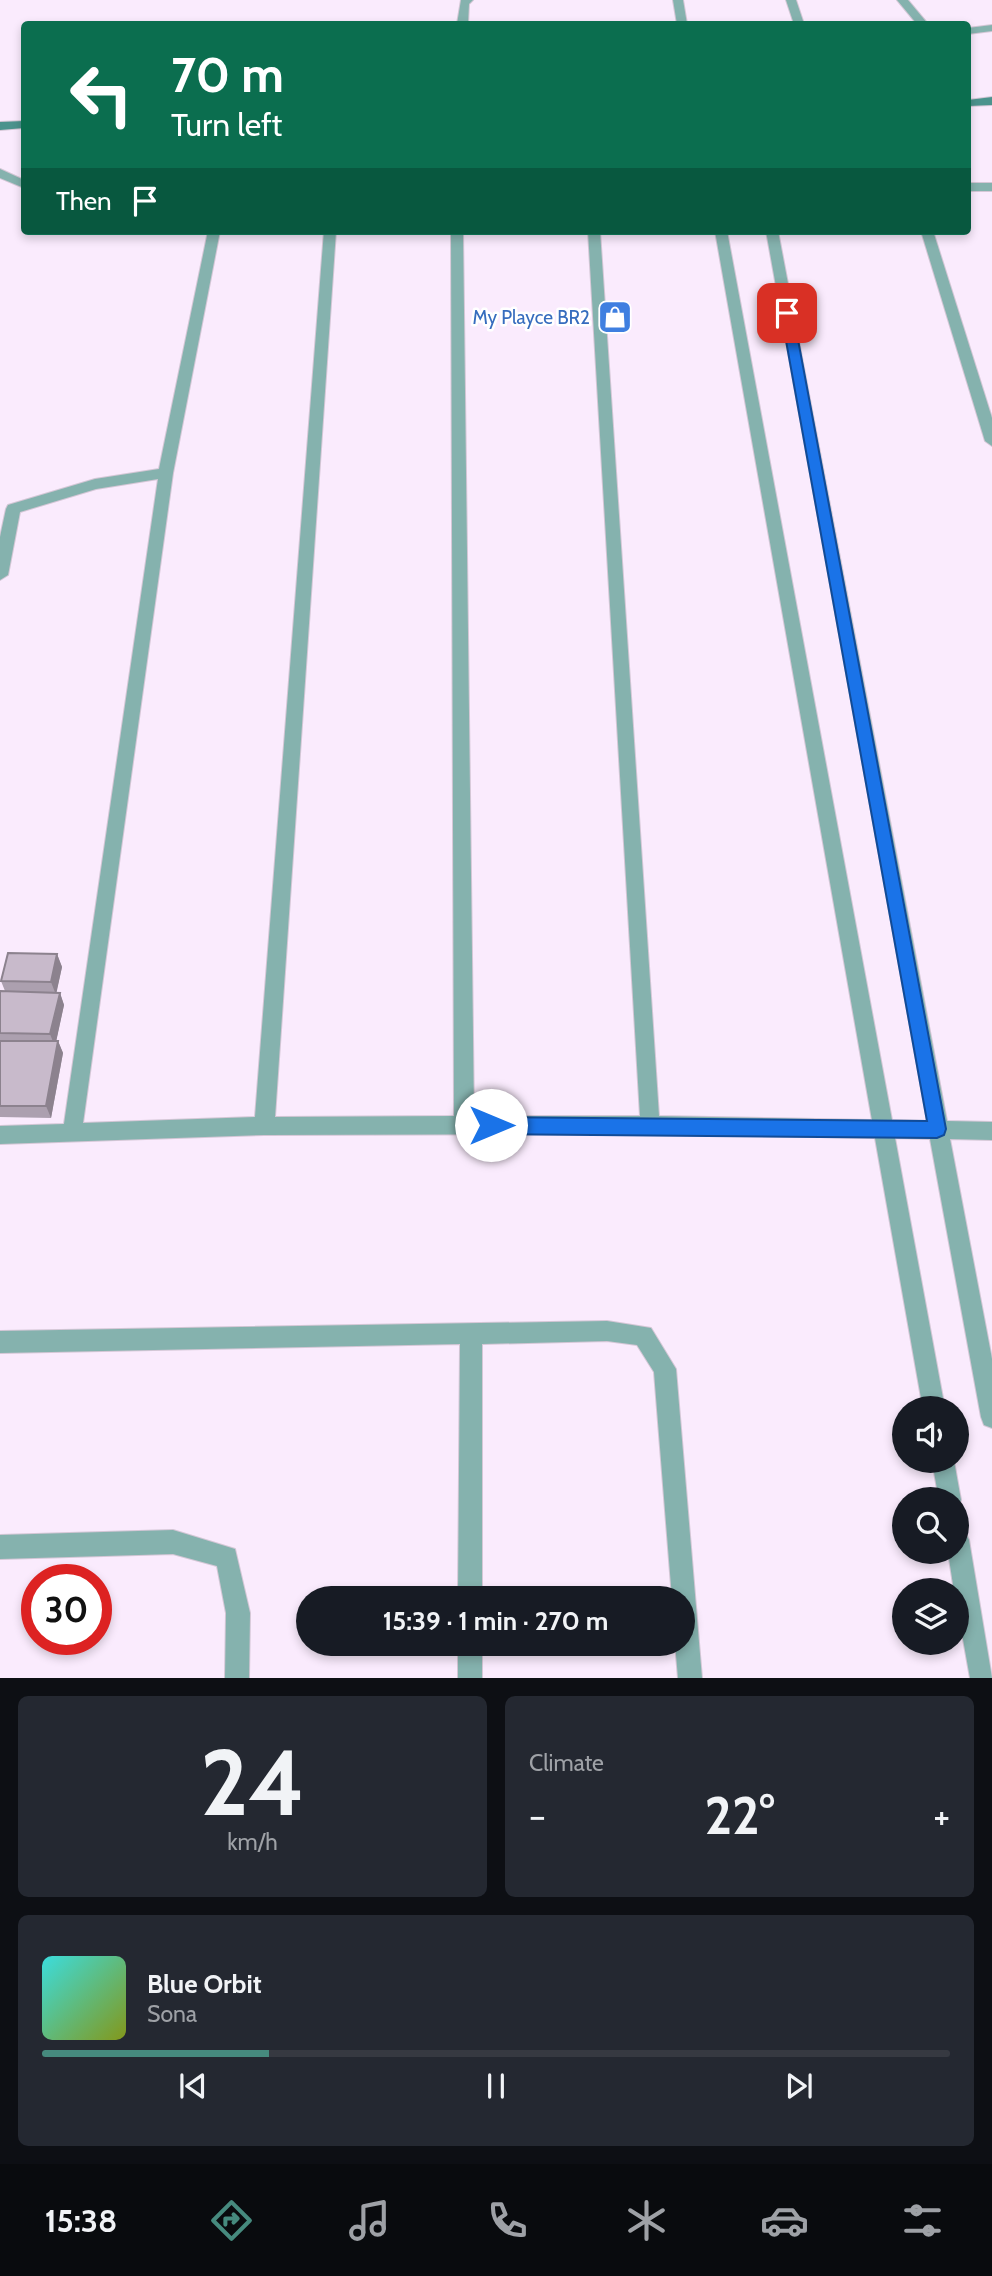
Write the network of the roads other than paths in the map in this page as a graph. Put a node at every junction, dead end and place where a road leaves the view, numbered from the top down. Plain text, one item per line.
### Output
1 (468, 0) edge
2 (678, 0) edge
3 (791, 0) edge
4 (902, 0) edge
5 (463, 21) edge
6 (682, 21) edge
7 (798, 21) edge
8 (920, 21) edge
9 (992, 28) edge
10 (971, 31) edge
11 (992, 101) edge
12 (971, 103) edge
13 (21, 125) edge
14 (0, 126) edge
15 (0, 173) edge
16 (21, 183) edge
17 (971, 187) edge
18 (992, 187) edge
19 (213, 235) edge
20 (330, 235) edge
21 (457, 235) edge
22 (594, 235) edge
23 (722, 235) edge
24 (773, 235) edge
25 (929, 235) edge
26 (988, 411) edge
27 (992, 442) edge
28 (166, 473) junction
29 (6, 510) edge
30 (0, 575) edge
31 (464, 1125) junction
32 (650, 1125) junction
33 (264, 1126) junction
34 (937, 1129) junction
35 (885, 1131) junction
36 (992, 1131) edge
37 (72, 1134) junction
38 (0, 1135) edge
39 (471, 1335) junction
40 (0, 1342) edge
41 (932, 1396) edge
42 (992, 1417) edge
43 (0, 1547) edge
44 (961, 1564) edge
45 (470, 1586) edge
46 (470, 1656) edge
47 (237, 1678) edge
48 (470, 1678) edge
49 (690, 1678) edge
50 (982, 1678) edge

1 - 5 street
2 - 6 lane
3 - 7 street
4 - 8 street
9 - 10 street
11 - 12 street
13 - 14 street
15 - 16 street
17 - 18 street
19 - 28 street
20 - 33 street
21 - 31 street
22 - 32 street
23 - 35 street
24 - 34 street
25 - 26 street
26 - 27 street
28 - 29 street
28 - 37 street
29 - 30 street
31 - 32 street
31 - 33 street
32 - 35 street
33 - 37 street
34 - 35 street
34 - 36 street
34 - 42 street
35 - 41 street
37 - 38 street
39 - 40 street
39 - 45 street
39 - 49 street
43 - 47 street
44 - 50 street
46 - 48 street

